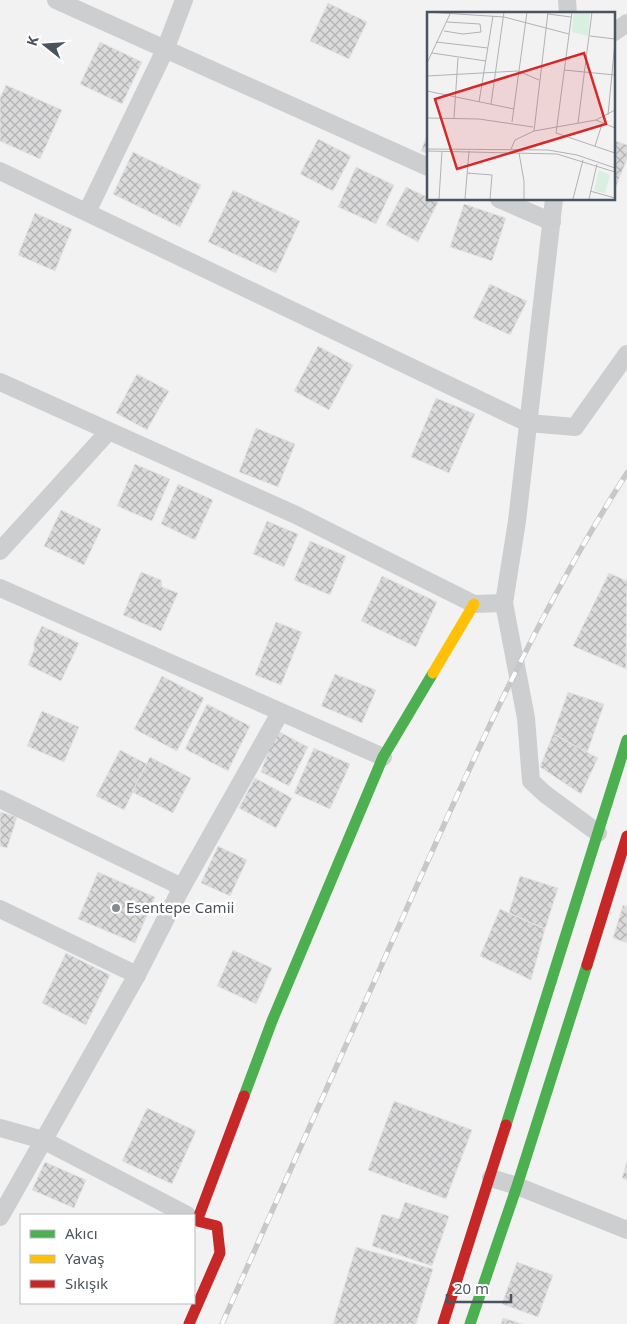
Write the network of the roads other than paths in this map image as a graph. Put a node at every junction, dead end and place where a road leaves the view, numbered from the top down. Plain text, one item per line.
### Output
1 (56, 0) edge
2 (184, 0) edge
3 (165, 50) junction
4 (427, 167) edge
5 (0, 171) edge
6 (501, 200) edge
7 (554, 200) edge
8 (88, 212) junction
9 (552, 222) junction
10 (627, 354) edge
11 (0, 382) edge
12 (528, 423) junction
13 (108, 432) junction
14 (0, 551) edge
15 (0, 588) edge
16 (474, 604) junction
17 (504, 604) junction
18 (280, 713) junction
19 (627, 740) edge
20 (383, 757) junction
21 (621, 775) edge
22 (0, 799) edge
23 (598, 833) junction
24 (627, 836) edge
25 (182, 887) junction
26 (0, 909) edge
27 (137, 975) junction
28 (0, 1128) edge
29 (43, 1140) junction
30 (491, 1178) junction
31 (517, 1186) junction
32 (185, 1214) edge
33 (195, 1214) edge
34 (0, 1217) edge
35 (195, 1219) edge
36 (627, 1230) edge
37 (189, 1324) edge
38 (443, 1324) edge
39 (470, 1324) edge

1 - 3 street
2 - 3 street
3 - 4 street
3 - 8 street
5 - 8 street
6 - 9 street
7 - 9 street
8 - 12 street
9 - 12 street
10 - 12 street
11 - 13 street
12 - 17 street
13 - 14 street
13 - 16 street
15 - 18 street
16 - 17 street
16 - 20 street
17 - 23 street
18 - 20 street
18 - 25 street
19 - 21 street
20 - 33 street
21 - 23 street
22 - 25 street
23 - 30 street
24 - 31 street
25 - 27 street
26 - 27 street
27 - 29 street
28 - 29 street
29 - 32 street
29 - 34 street
30 - 31 street
30 - 38 street
31 - 36 street
31 - 39 street
35 - 37 street

